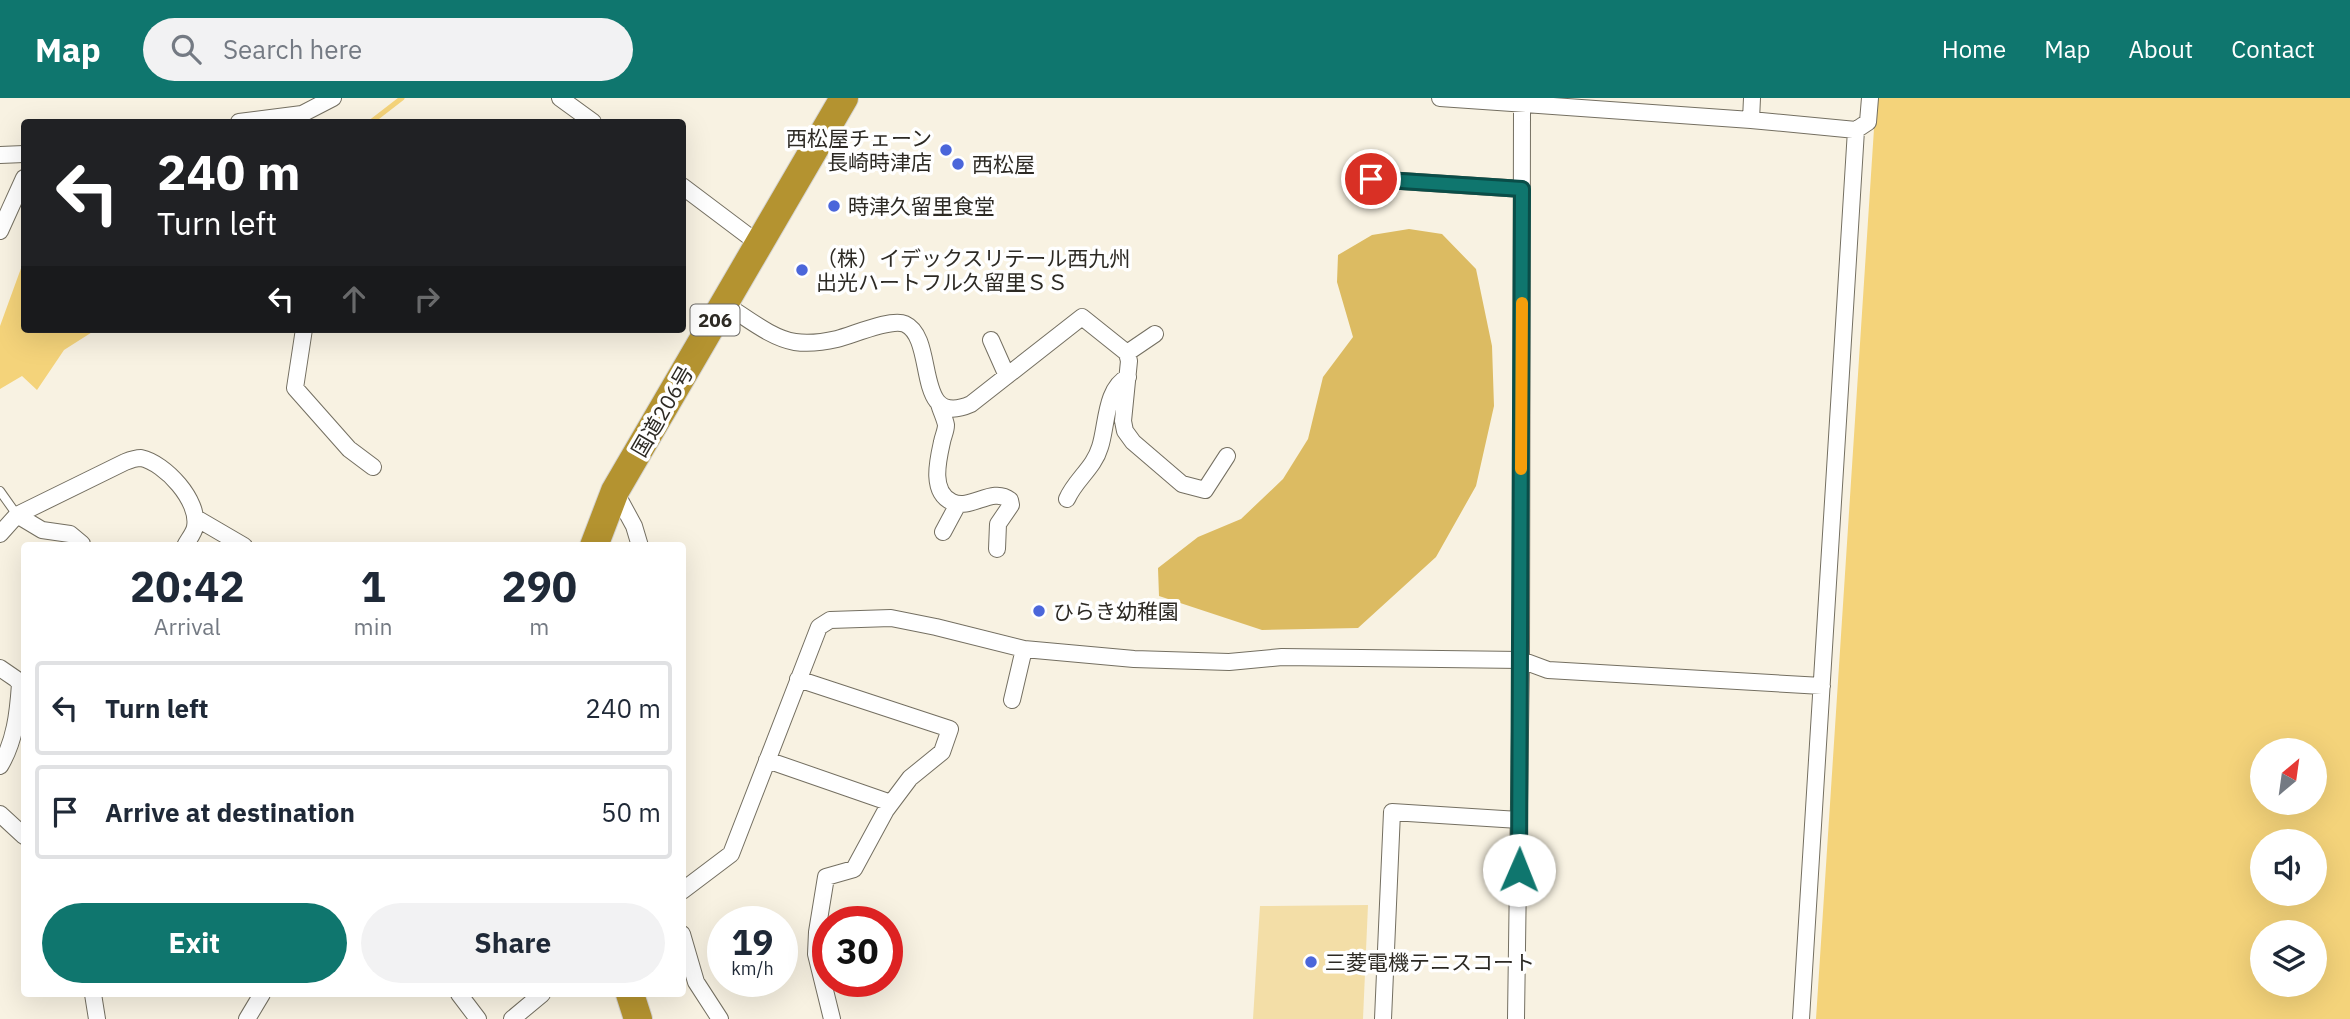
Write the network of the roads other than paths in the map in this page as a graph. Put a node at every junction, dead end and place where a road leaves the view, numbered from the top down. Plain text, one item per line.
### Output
1 (333, 98) edge
2 (559, 98) edge
3 (844, 98) edge
4 (1440, 98) edge
5 (1752, 98) edge
6 (1870, 98) edge
7 (1555, 102) edge
8 (1522, 104) junction
9 (1644, 106) edge
10 (263, 119) edge
11 (589, 119) edge
12 (1751, 120) junction
13 (1856, 131) junction
14 (21, 154) edge
15 (0, 155) edge
16 (1371, 179) dead end
17 (21, 185) edge
18 (1522, 189) junction
19 (687, 193) edge
20 (0, 231) edge
21 (759, 244) junction
22 (724, 304) junction
23 (303, 333) edge
24 (1155, 334) dead end
25 (991, 340) dead end
26 (1127, 352) junction
27 (1007, 376) junction
28 (1128, 377) junction
29 (939, 404) junction
30 (1227, 456) dead end
31 (373, 467) dead end
32 (0, 491) edge
33 (615, 491) junction
34 (1067, 499) dead end
35 (958, 504) junction
36 (17, 515) junction
37 (196, 518) junction
38 (943, 532) dead end
39 (0, 534) edge
40 (80, 542) edge
41 (187, 542) edge
42 (237, 542) edge
43 (596, 542) edge
44 (639, 542) edge
45 (997, 549) dead end
46 (1024, 649) junction
47 (1521, 660) junction
48 (0, 668) edge
49 (798, 679) junction
50 (1822, 686) junction
51 (1012, 700) dead end
52 (767, 760) junction
53 (0, 766) edge
54 (891, 803) junction
55 (0, 814) edge
56 (1520, 820) junction
57 (21, 832) edge
58 (686, 888) edge
59 (686, 949) edge
60 (93, 997) edge
61 (259, 997) edge
62 (461, 997) edge
63 (533, 997) edge
64 (631, 997) edge
65 (97, 1019) edge
66 (247, 1019) edge
67 (478, 1019) edge
68 (512, 1019) edge
69 (638, 1019) edge
70 (720, 1019) edge
71 (832, 1019) edge
72 (1383, 1019) edge
73 (1516, 1019) edge
74 (1801, 1019) edge

1 - 10 street
2 - 11 street
3 - 21 highway, 国道206号 / 206
4 - 8 street
5 - 12 street
6 - 13 street
7 - 8 street
7 - 9 street
8 - 18 street
9 - 12 street
12 - 13 street
13 - 50 street
14 - 15 street
16 - 18 street
17 - 20 street
18 - 47 street
19 - 21 street
21 - 22 highway, 国道206号 / 206
22 - 29 street
22 - 33 highway, 国道206号 / 206
23 - 31 street
24 - 26 street
25 - 27 street
26 - 27 street
26 - 28 street
27 - 29 street
28 - 30 street
28 - 34 street
29 - 35 street
32 - 36 lane
33 - 43 highway, 国道206号 / 206
33 - 44 street
35 - 38 street
35 - 45 street
36 - 37 street
36 - 39 street
36 - 40 street
37 - 41 street
37 - 42 street
46 - 47 street
46 - 49 street
46 - 51 street
47 - 50 street
47 - 56 street
48 - 53 street
49 - 52 street
49 - 54 street
50 - 74 street
52 - 54 street
52 - 58 street
54 - 71 street
55 - 57 street
56 - 72 street
56 - 73 street
59 - 70 street
60 - 65 street
61 - 66 street
62 - 67 street
63 - 68 street
64 - 69 highway

